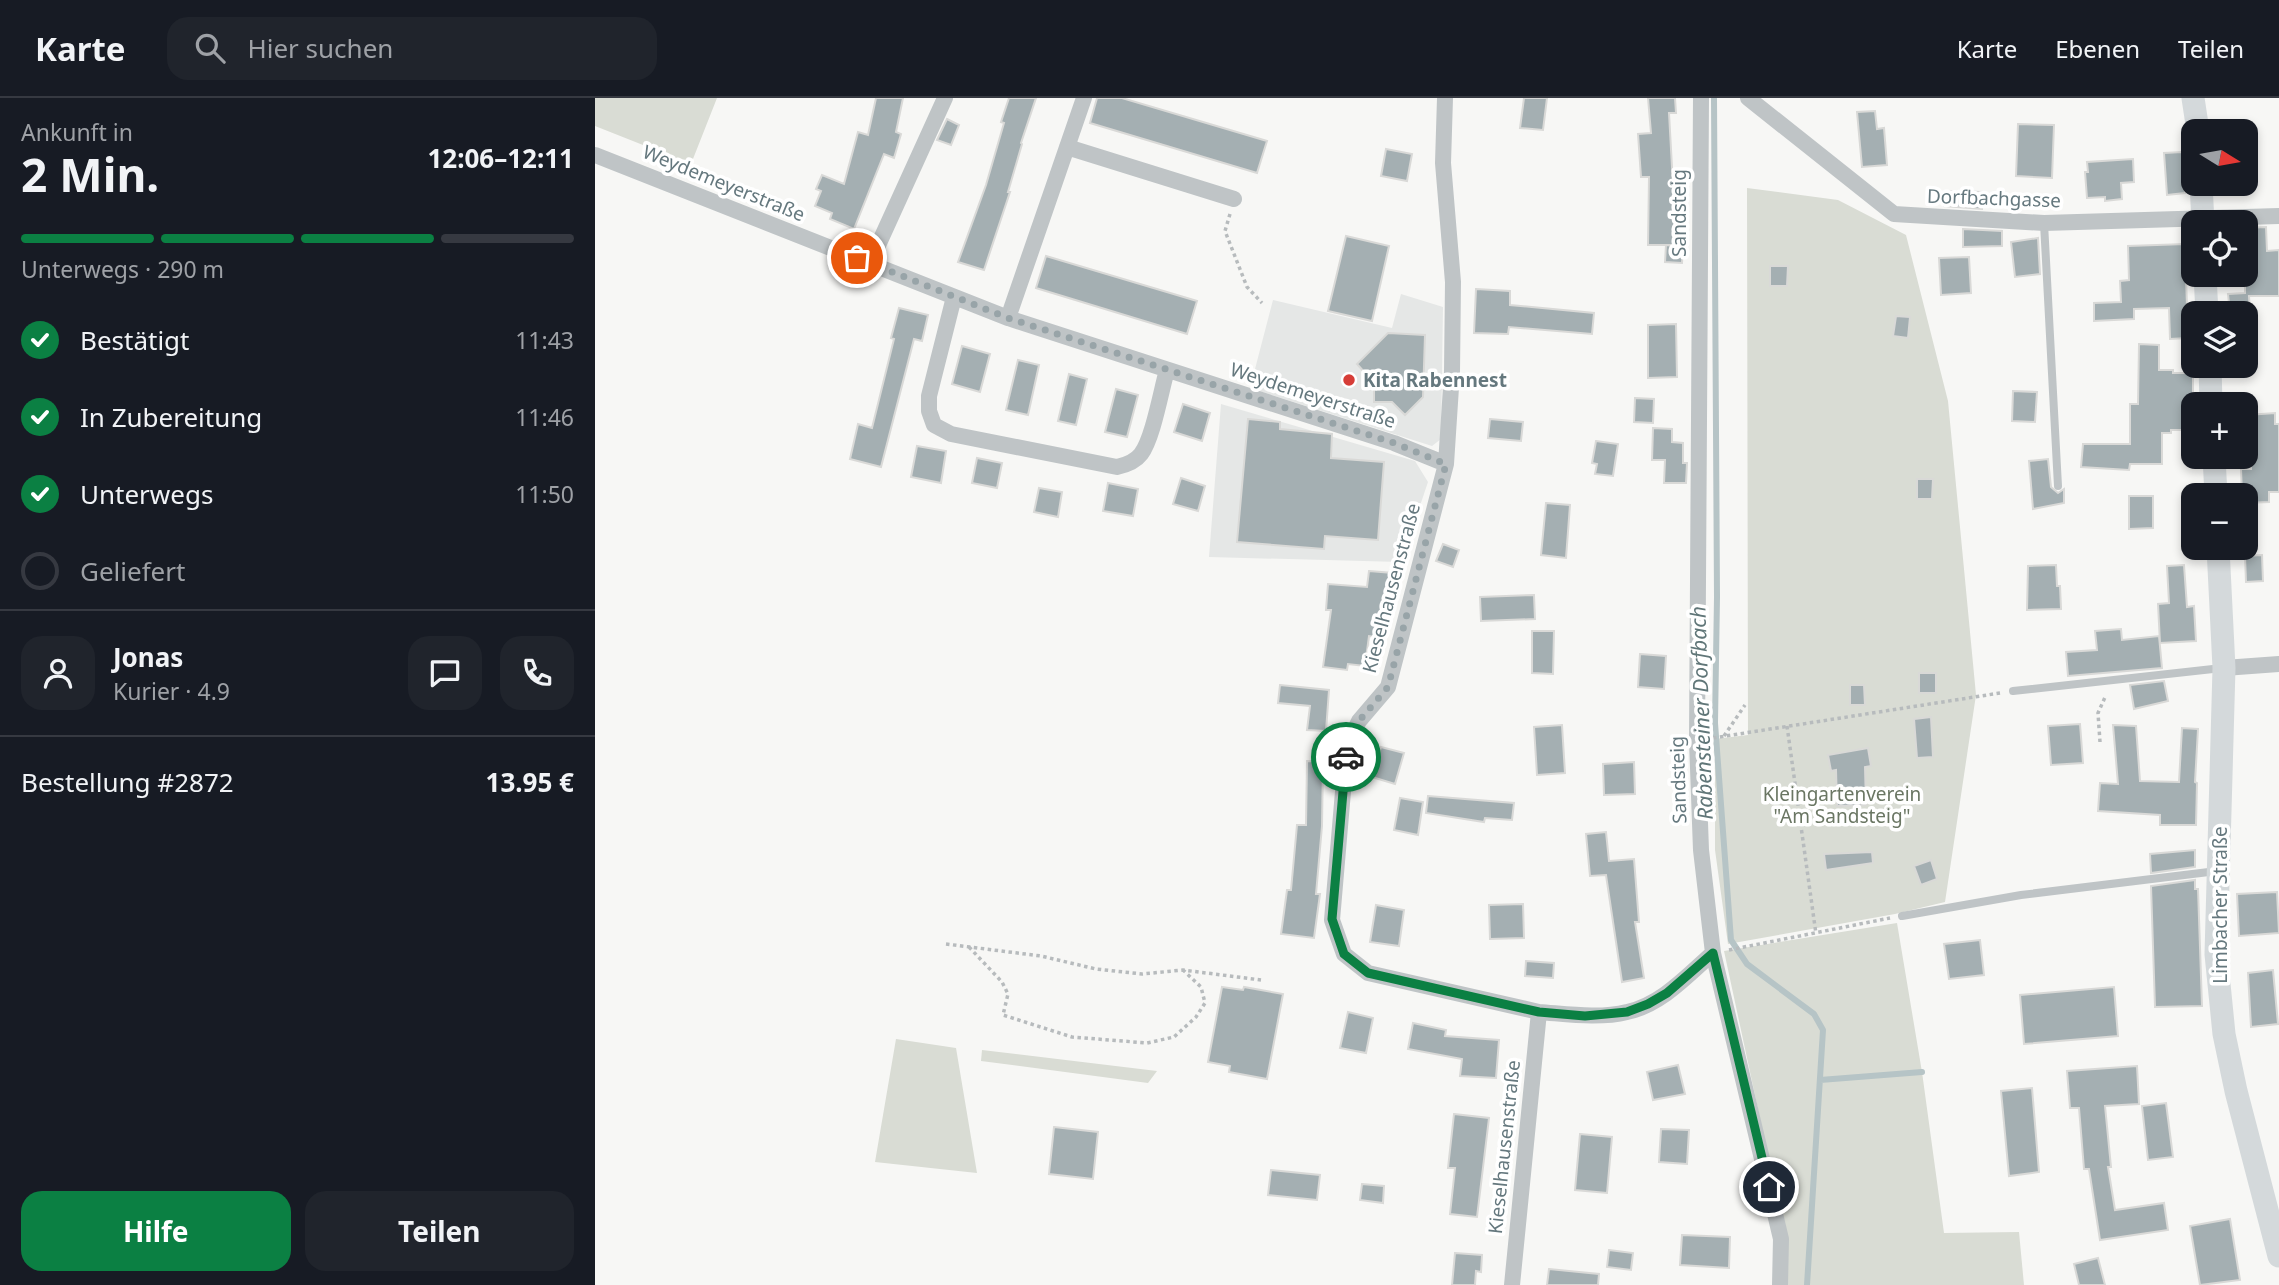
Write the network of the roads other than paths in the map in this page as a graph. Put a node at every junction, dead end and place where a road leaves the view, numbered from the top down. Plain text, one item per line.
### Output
1 (945, 98) edge
2 (1084, 98) edge
3 (1445, 98) edge
4 (1701, 98) edge
5 (1748, 98) edge
6 (2193, 98) edge
7 (2196, 119) edge
8 (1067, 147) junction
9 (595, 155) edge
10 (1234, 199) road end
11 (2279, 216) edge
12 (2258, 217) edge
13 (2181, 220) edge
14 (2044, 223) junction
15 (870, 263) junction
16 (954, 297) junction
17 (1008, 318) junction
18 (1167, 370) junction
19 (1446, 464) junction
20 (2058, 486) dead end
21 (2219, 560) edge
22 (2279, 664) edge
23 (2224, 668) junction
24 (2013, 691) road end
25 (2218, 871) junction
26 (1902, 916) road end
27 (1719, 952) junction
28 (1539, 1012) junction
29 (2279, 1256) edge
30 (1512, 1285) edge
31 (1780, 1285) edge

1 - 15 street
2 - 8 street
3 - 19 street, Kieselhausenstraße
4 - 27 street, Sandsteig
5 - 14 street, Dorfbachgasse
6 - 7 street
8 - 10 street
8 - 17 street
9 - 15 street, Weydemeyerstraße
11 - 12 street, Dorfbachgasse
13 - 14 street, Dorfbachgasse
14 - 20 lane
15 - 16 street, Weydemeyerstraße
16 - 17 street, Weydemeyerstraße
16 - 18 street
17 - 18 street, Weydemeyerstraße
18 - 19 street, Weydemeyerstraße
19 - 28 street, Kieselhausenstraße
21 - 23 street, Limbacher Straße
22 - 23 street
23 - 24 lane
23 - 25 street, Limbacher Straße
25 - 26 lane
25 - 29 street, Limbacher Straße
27 - 28 street, Kieselhausenstraße
27 - 31 street, Sandsteig
28 - 30 street, Kieselhausenstraße

